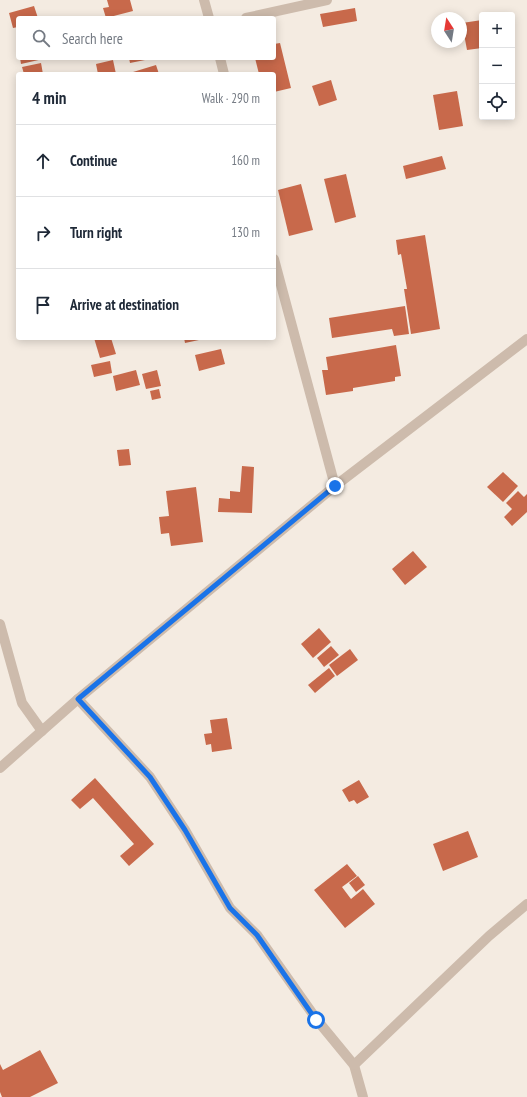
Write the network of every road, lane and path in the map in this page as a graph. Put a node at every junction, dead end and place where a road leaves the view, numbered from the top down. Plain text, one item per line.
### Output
1 (204, 0) edge
2 (327, 0) edge
3 (208, 16) edge
4 (255, 16) edge
5 (220, 60) edge
6 (224, 72) edge
7 (276, 266) edge
8 (527, 340) edge
9 (335, 486) junction
10 (0, 624) edge
11 (78, 699) junction
12 (42, 731) junction
13 (0, 768) edge
14 (527, 904) edge
15 (354, 1064) junction
16 (363, 1097) edge

1 - 3 street
2 - 4 street
5 - 6 street
7 - 9 street
8 - 9 street
9 - 11 street
10 - 12 street
11 - 12 street
11 - 15 street
12 - 13 street
14 - 15 street
15 - 16 street

